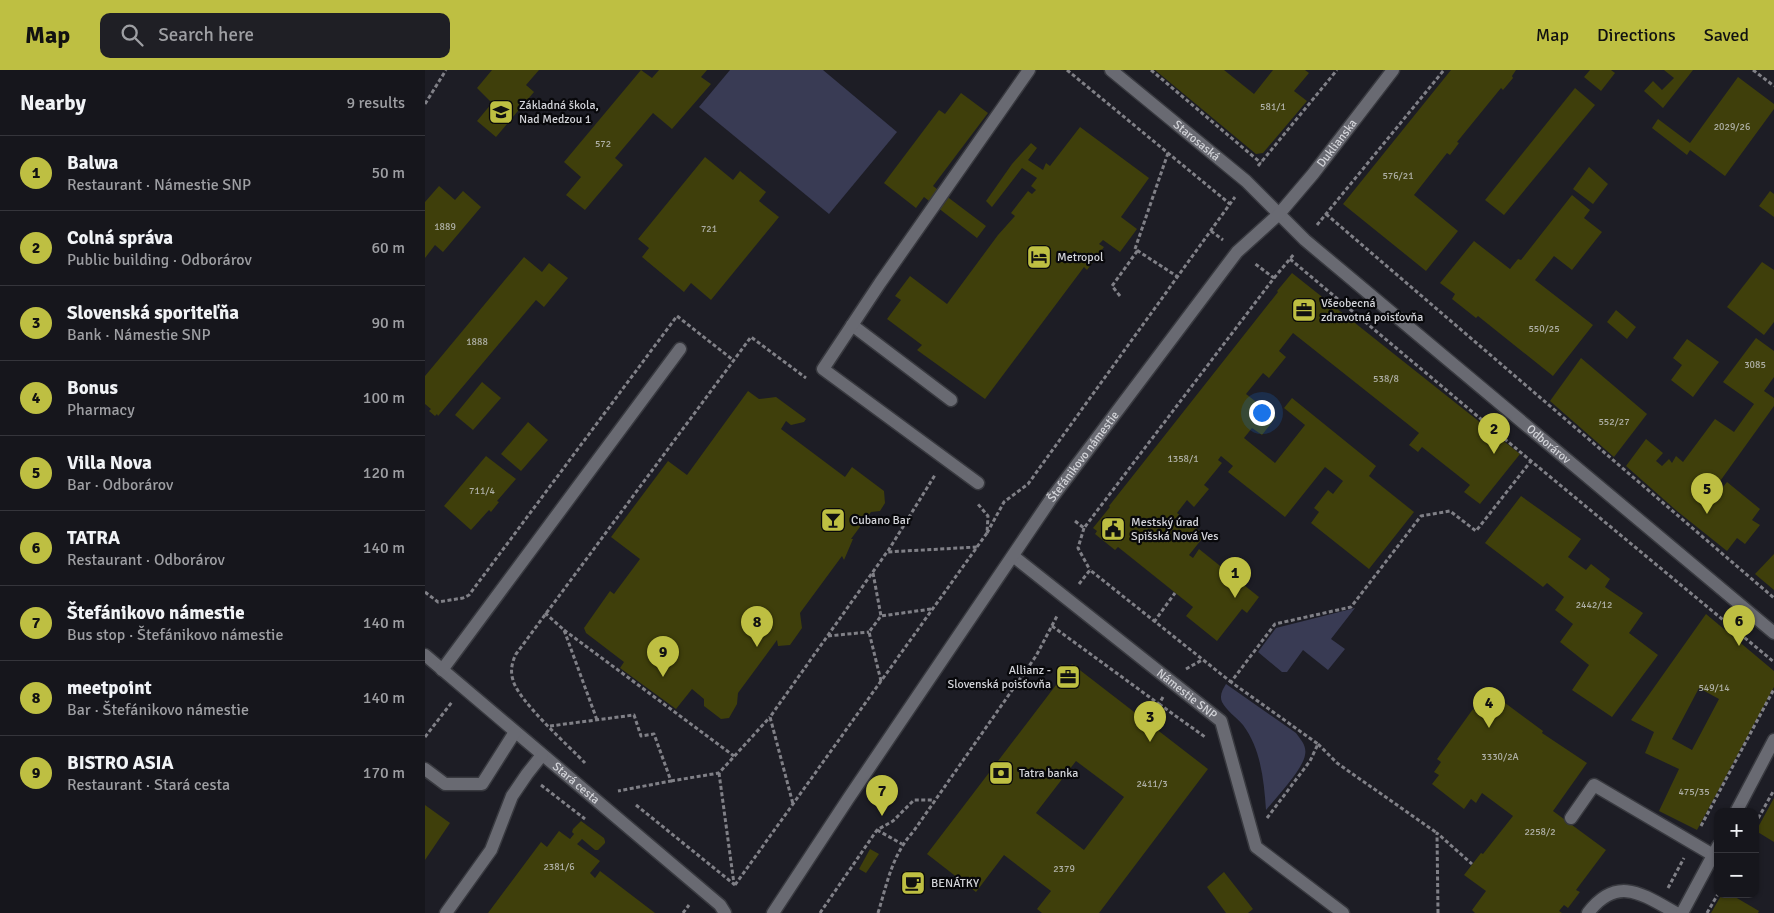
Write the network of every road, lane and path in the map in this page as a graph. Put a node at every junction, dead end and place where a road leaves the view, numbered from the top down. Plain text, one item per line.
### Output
1 (445, 70) edge
2 (1029, 70) edge
3 (1067, 70) edge
4 (1111, 70) edge
5 (1151, 70) edge
6 (1337, 70) edge
7 (1393, 70) edge
8 (1444, 70) edge
9 (1753, 70) edge
10 (1774, 86) edge
11 (425, 104) edge
12 (1168, 153) junction
13 (1279, 214) junction
14 (1211, 231) junction
15 (1138, 250) junction
16 (1237, 252) junction
17 (1290, 259) dead end
18 (1178, 278) junction
19 (1120, 296) dead end
20 (852, 325) junction
21 (751, 337) dead end
22 (680, 348) dead end
23 (951, 400) dead end
24 (1531, 461) junction
25 (943, 480) dead end
26 (978, 483) dead end
27 (971, 499) dead end
28 (1075, 521) dead end
29 (1084, 528) junction
30 (987, 534) junction
31 (977, 546) junction
32 (887, 552) junction
33 (1013, 556) junction
34 (1090, 570) junction
35 (873, 573) junction
36 (1079, 584) dead end
37 (1175, 593) dead end
38 (1774, 598) edge
39 (932, 609) junction
40 (545, 613) junction
41 (1057, 615) dead end
42 (881, 616) junction
43 (1154, 622) junction
44 (564, 630) junction
45 (869, 632) junction
46 (1774, 633) edge
47 (828, 636) junction
48 (425, 655) edge
49 (1774, 662) edge
50 (442, 670) junction
51 (881, 681) junction
52 (1231, 682) junction
53 (1774, 689) edge
54 (452, 702) dead end
55 (1159, 704) dead end
56 (770, 717) junction
57 (597, 720) junction
58 (550, 726) junction
59 (515, 732) junction
60 (425, 737) edge
61 (1774, 740) edge
62 (1211, 742) dead end
63 (1318, 744) junction
64 (542, 754) junction
65 (735, 756) junction
66 (425, 769) edge
67 (591, 769) dead end
68 (719, 773) junction
69 (671, 781) junction
70 (612, 786) dead end
71 (1774, 790) edge
72 (618, 791) junction
73 (626, 798) dead end
74 (935, 800) junction
75 (634, 804) dead end
76 (793, 804) junction
77 (1738, 808) edge
78 (1759, 817) edge
79 (1571, 818) dead end
80 (877, 830) junction
81 (1437, 833) junction
82 (1253, 837) junction
83 (902, 844) junction
84 (1692, 844) junction
85 (1714, 851) edge
86 (1714, 853) edge
87 (1472, 864) dead end
88 (735, 885) junction
89 (1716, 898) edge
90 (689, 904) dead end
91 (1660, 904) junction
92 (446, 913) edge
93 (683, 913) edge
94 (725, 913) edge
95 (773, 913) edge
96 (820, 913) edge
97 (879, 913) edge
98 (1343, 913) edge
99 (1438, 913) edge
100 (1588, 913) edge
101 (1676, 913) edge
102 (1682, 913) edge
103 (1707, 913) edge

1 - 11 path
2 - 20 street
3 - 12 path
4 - 13 street, Starosaská
5 - 6 path
7 - 13 street, Duklianska
8 - 38 path
9 - 10 path
12 - 14 path
12 - 15 path
13 - 16 street, Štefánikovo námestie
13 - 46 street, Odborárov
14 - 16 path
14 - 18 path
15 - 18 path
15 - 19 path
16 - 29 path
16 - 33 street, Štefánikovo námestie
17 - 24 path
18 - 30 path
20 - 23 street
20 - 26 street
21 - 40 path
22 - 50 street
24 - 49 path
24 - 52 path
25 - 32 path
27 - 30 path
28 - 29 path
29 - 34 path
30 - 31 path
31 - 32 path
31 - 39 path
32 - 35 path
33 - 82 street, Námestie SNP
33 - 95 street, Štefánikovo námestie
34 - 36 path
34 - 43 path
35 - 42 path
35 - 47 path
37 - 43 path
39 - 42 path
39 - 51 path
40 - 44 path
40 - 58 path
41 - 74 path
42 - 45 path
43 - 52 path
44 - 57 path
44 - 65 path
45 - 47 path
45 - 51 path
47 - 56 path
48 - 50 street, Stará cesta
50 - 59 street, Stará cesta
51 - 76 path
52 - 63 path
53 - 84 path
54 - 60 path
55 - 62 path
56 - 65 path
56 - 76 path
57 - 58 path
57 - 69 path
58 - 67 path
59 - 64 street, Stará cesta
59 - 66 street
61 - 77 street
63 - 81 path
63 - 82 path
64 - 92 street
64 - 94 street, Stará cesta
65 - 68 path
68 - 69 path
68 - 88 path
69 - 72 path
70 - 72 path
71 - 78 path
72 - 73 path
74 - 80 path
74 - 83 path
75 - 88 path
76 - 88 path
79 - 84 street
80 - 83 path
80 - 96 path
81 - 87 path
81 - 99 path
82 - 98 street, Námestie SNP
83 - 97 path
84 - 85 street
84 - 91 path
86 - 102 street
89 - 103 path
90 - 93 path
91 - 100 street
91 - 101 street

